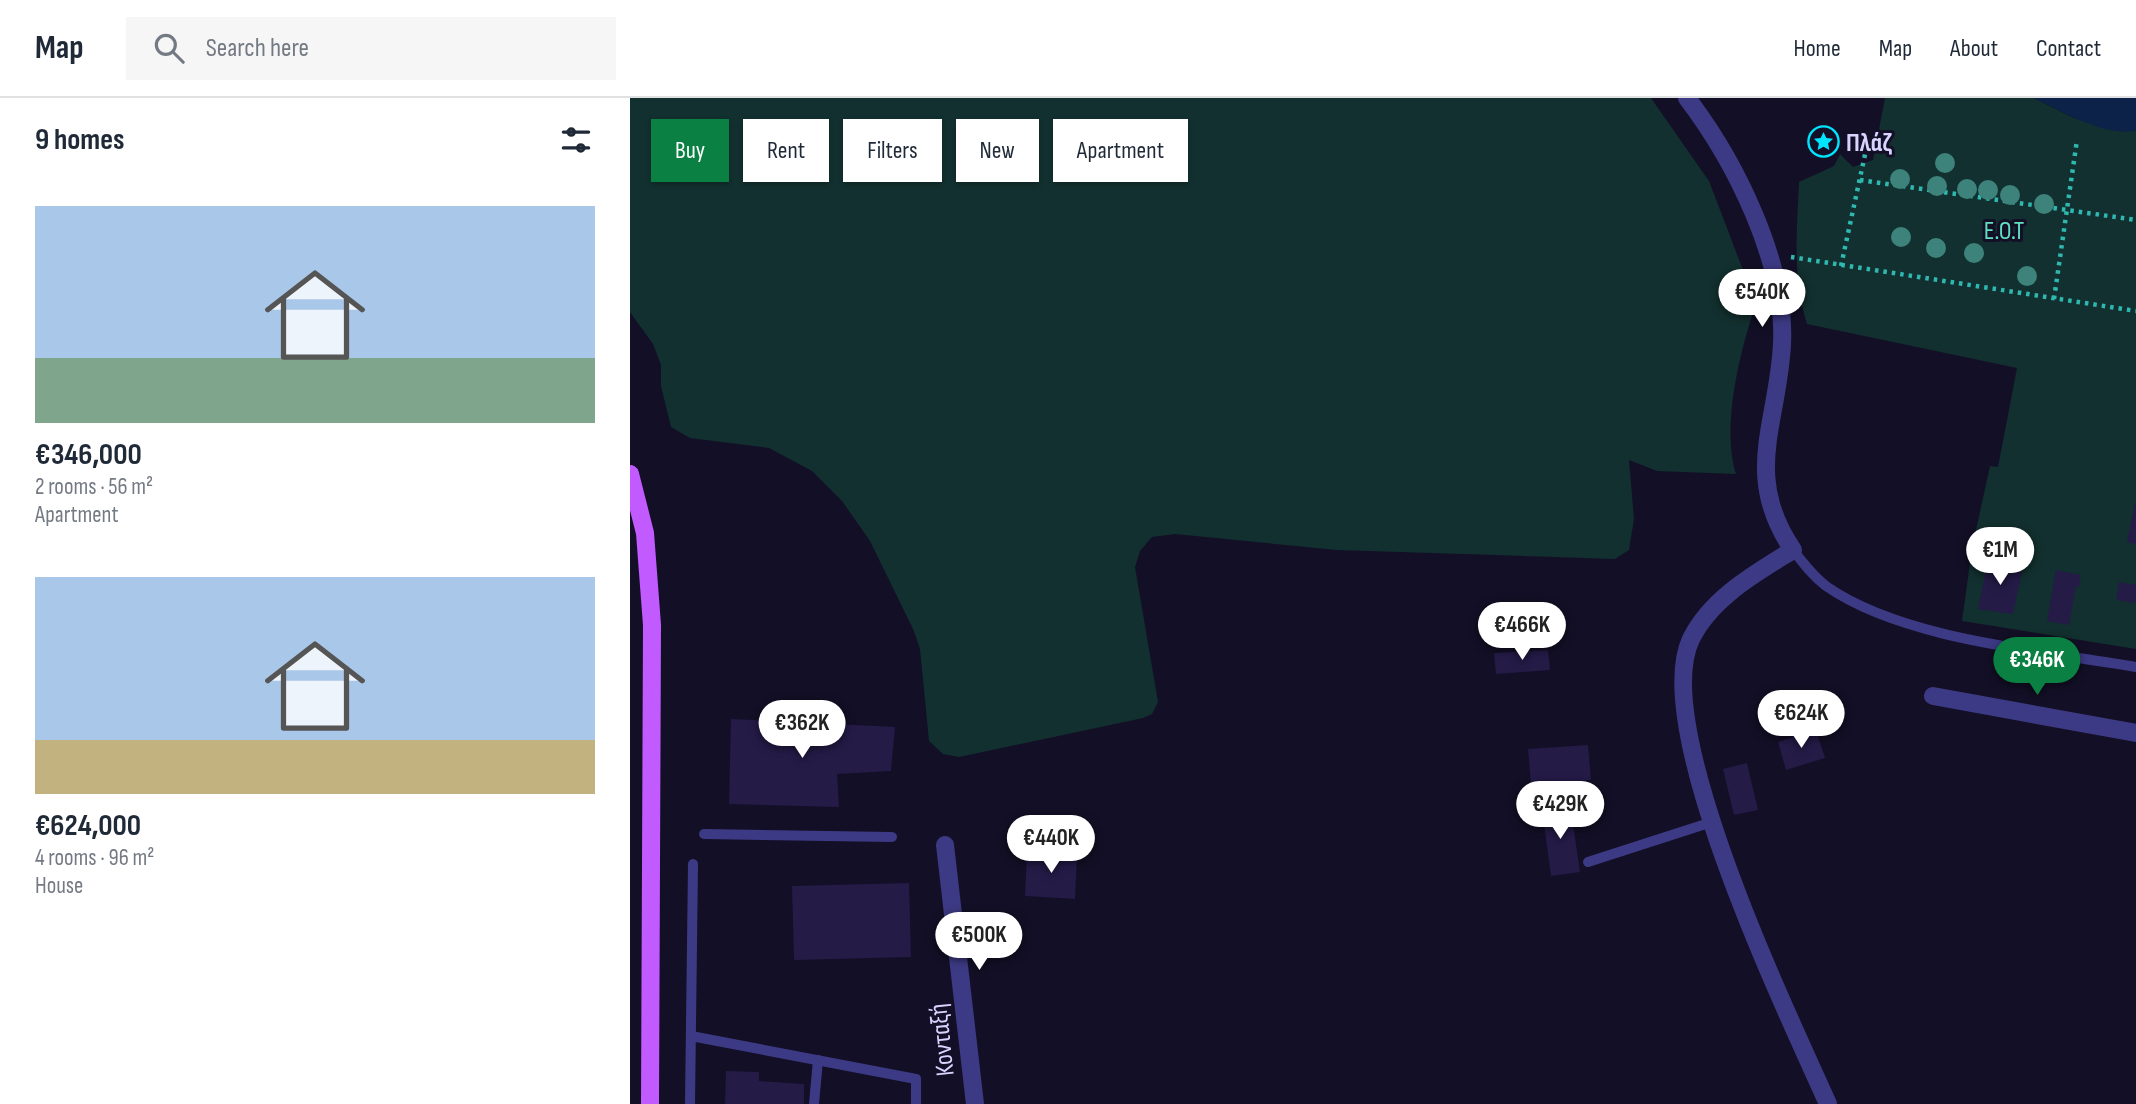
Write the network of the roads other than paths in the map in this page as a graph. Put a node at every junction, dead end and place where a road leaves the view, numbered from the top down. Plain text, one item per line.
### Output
1 (1687, 98) edge
2 (630, 474) edge
3 (1793, 550) junction
4 (2136, 667) edge
5 (1933, 696) dead end
6 (2136, 733) edge
7 (1712, 822) junction
8 (704, 834) dead end
9 (892, 837) dead end
10 (945, 845) dead end
11 (1588, 862) dead end
12 (693, 864) dead end
13 (691, 1036) junction
14 (818, 1060) junction
15 (650, 1104) edge
16 (690, 1104) edge
17 (814, 1104) edge
18 (916, 1104) edge
19 (975, 1104) edge
20 (1828, 1104) edge

1 - 3 street
2 - 15 main road
3 - 4 lane
3 - 7 street
5 - 6 street
7 - 11 lane
7 - 20 street
8 - 9 lane
10 - 19 street, Κονταξή
12 - 13 lane
13 - 14 lane
13 - 16 lane
14 - 17 lane
14 - 18 lane

